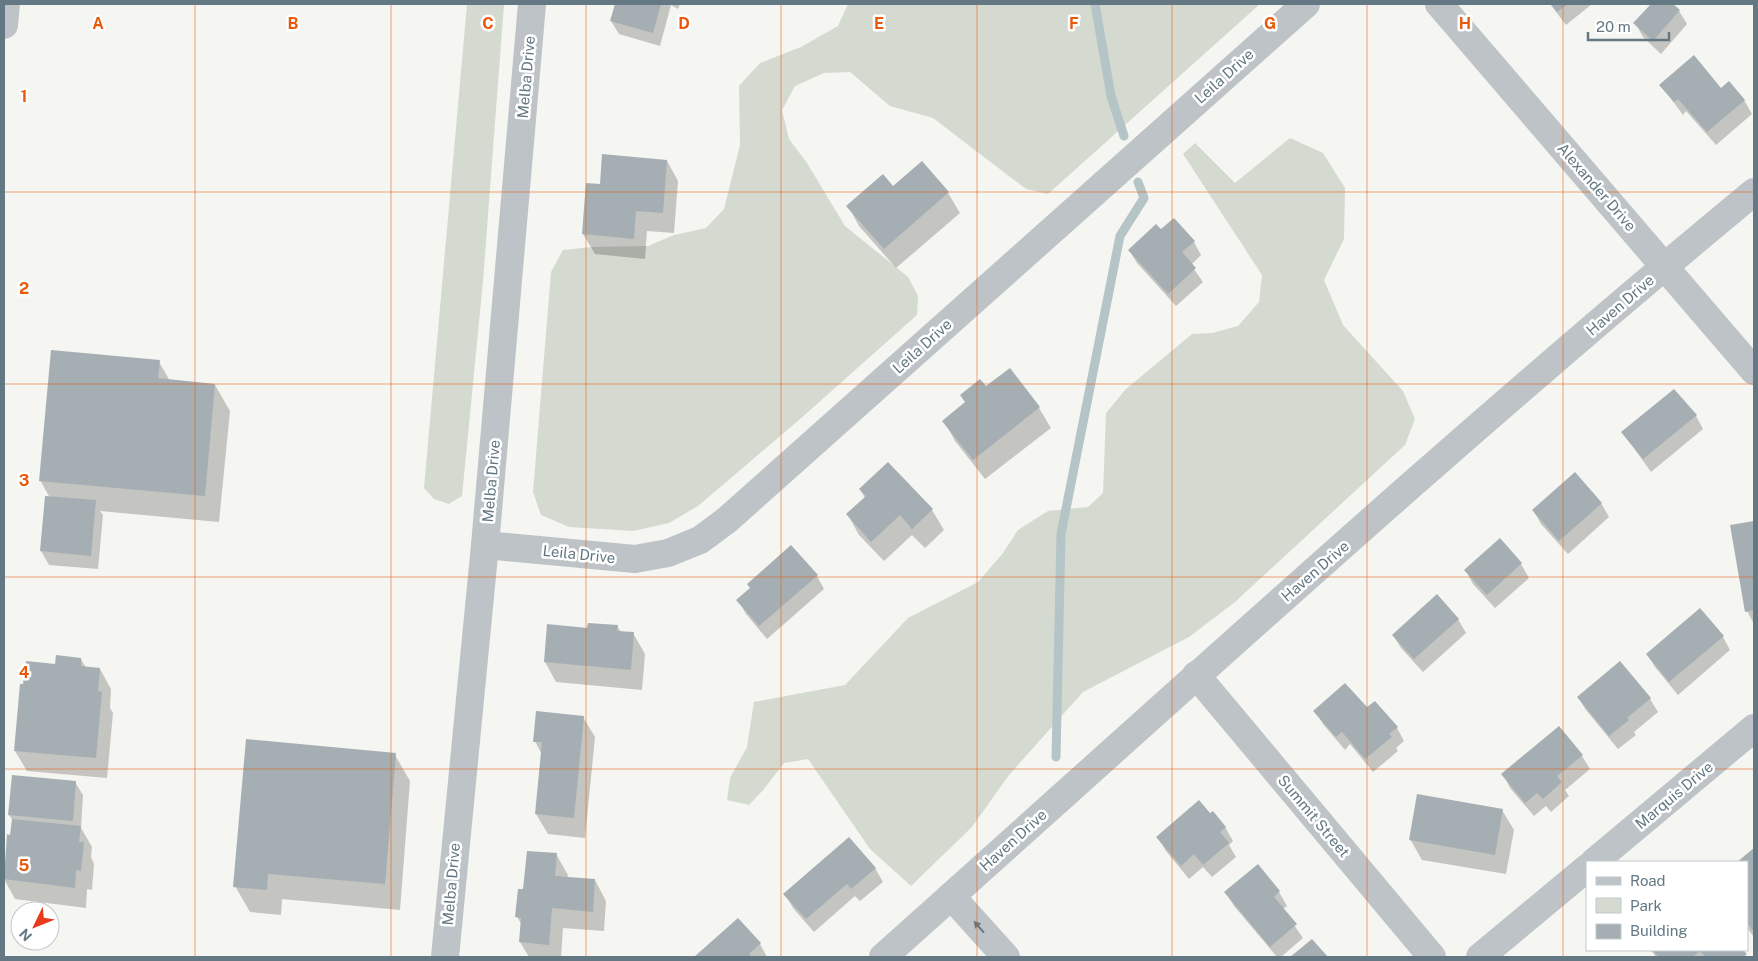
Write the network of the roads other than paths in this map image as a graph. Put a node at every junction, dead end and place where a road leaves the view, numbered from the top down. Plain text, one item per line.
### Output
1 (6, 4) edge
2 (532, 4) edge
3 (1306, 4) edge
4 (1439, 4) edge
5 (4, 25) edge
6 (1754, 192) edge
7 (1665, 266) junction
8 (1754, 371) edge
9 (485, 545) junction
10 (1196, 675) junction
11 (1754, 728) edge
12 (1595, 861) edge
13 (1586, 869) edge
14 (951, 896) junction
15 (445, 957) edge
16 (883, 957) edge
17 (1006, 957) edge
18 (1432, 957) edge
19 (1480, 957) edge

1 - 5 street
2 - 9 street, Melba Drive
3 - 9 street, Leila Drive
4 - 7 street, Alexander Drive
6 - 7 street, Haven Drive
7 - 8 street, Alexander Drive
7 - 10 street, Haven Drive
9 - 15 street, Melba Drive
10 - 14 street, Haven Drive
10 - 18 street, Summit Street
11 - 12 street, Marquis Drive
13 - 19 street
14 - 16 street, Haven Drive
17 -> 14 street

